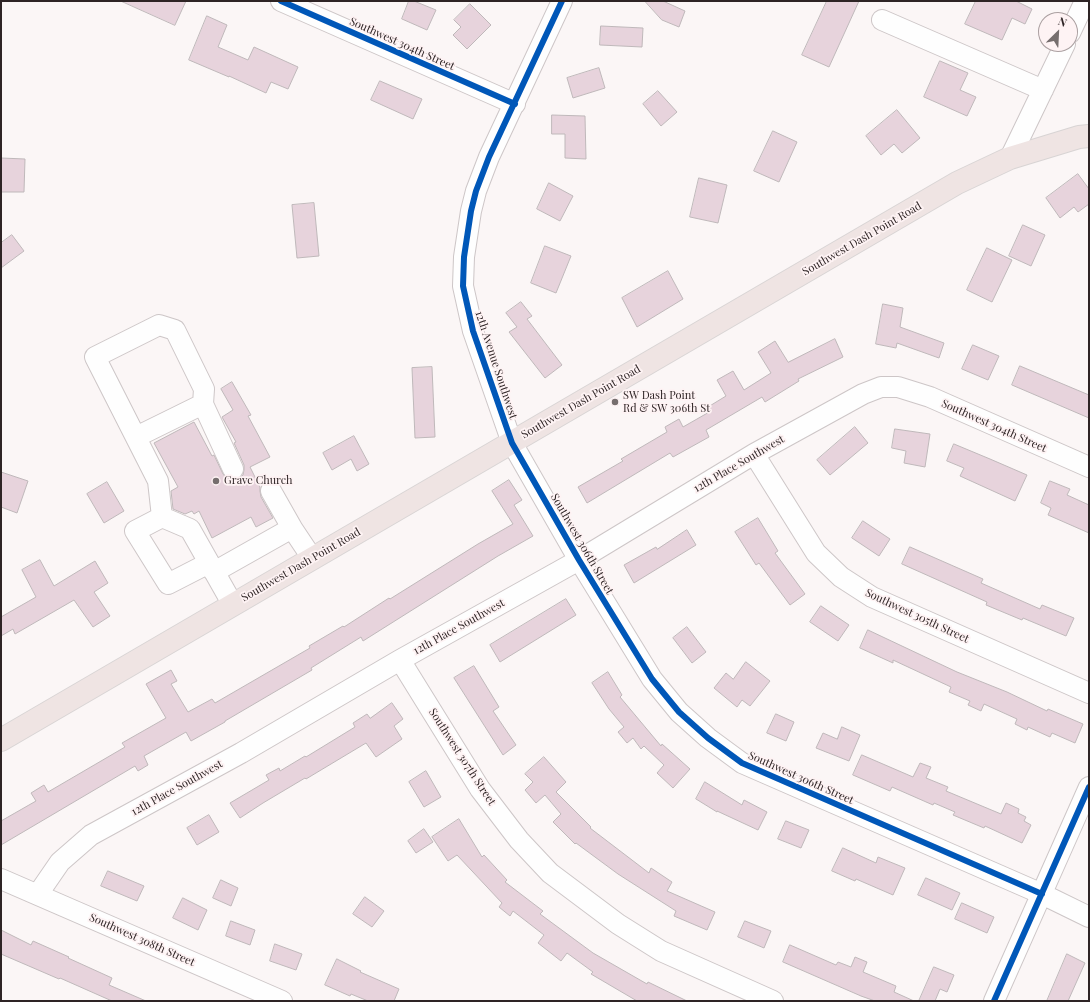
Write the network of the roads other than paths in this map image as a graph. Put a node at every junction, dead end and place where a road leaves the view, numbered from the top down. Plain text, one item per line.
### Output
1 (281, 1) edge
2 (562, 1) edge
3 (1085, 1) edge
4 (1078, 16) edge
5 (882, 20) dead end
6 (1061, 52) edge
7 (1043, 90) junction
8 (515, 104) junction
9 (1089, 136) edge
10 (1010, 158) junction
11 (898, 387) joint
12 (202, 404) junction
13 (136, 437) junction
14 (512, 443) junction
15 (754, 454) junction
16 (1089, 467) edge
17 (233, 469) dead end
18 (271, 491) dead end
19 (162, 517) junction
20 (292, 528) junction
21 (312, 558) junction
22 (579, 560) junction
23 (212, 568) junction
24 (232, 605) junction
25 (400, 660) junction
26 (1089, 693) edge
27 (1, 740) edge
28 (1089, 787) edge
29 (1, 879) edge
30 (38, 894) junction
31 (1042, 894) junction
32 (1089, 917) edge
33 (282, 1001) edge
34 (773, 1001) edge
35 (994, 1001) edge

1 - 8 street, Southwest 304th Street
2 - 8 street, 12th Avenue Southwest
3 - 4 street
5 - 7 street
6 - 7 street
7 - 10 street
8 - 14 street, 12th Avenue Southwest
9 - 10 main road, Southwest Dash Point Road
10 - 14 main road, Southwest Dash Point Road
11 - 15 street, 12th Place Southwest
11 - 16 street, Southwest 304th Street
12 - 13 street
12 - 13 street
12 - 17 street
13 - 19 street
14 - 21 main road, Southwest Dash Point Road
14 - 22 street, Southwest 306th Street
15 - 22 street, 12th Place Southwest
15 - 26 street, Southwest 305th Street
18 - 20 street
19 - 23 street
19 - 23 street
20 - 21 street
20 - 23 street
21 - 24 main road, Southwest Dash Point Road
22 - 25 street, 12th Place Southwest
22 - 31 street, Southwest 306th Street
23 - 24 street
24 - 27 main road, Southwest Dash Point Road
25 - 30 street, 12th Place Southwest
25 - 34 street, Southwest 307th Street
28 - 31 street
29 - 30 street, Southwest 308th Street
30 - 33 street, Southwest 308th Street
31 - 32 street, Southwest 306th Street
31 - 35 street

